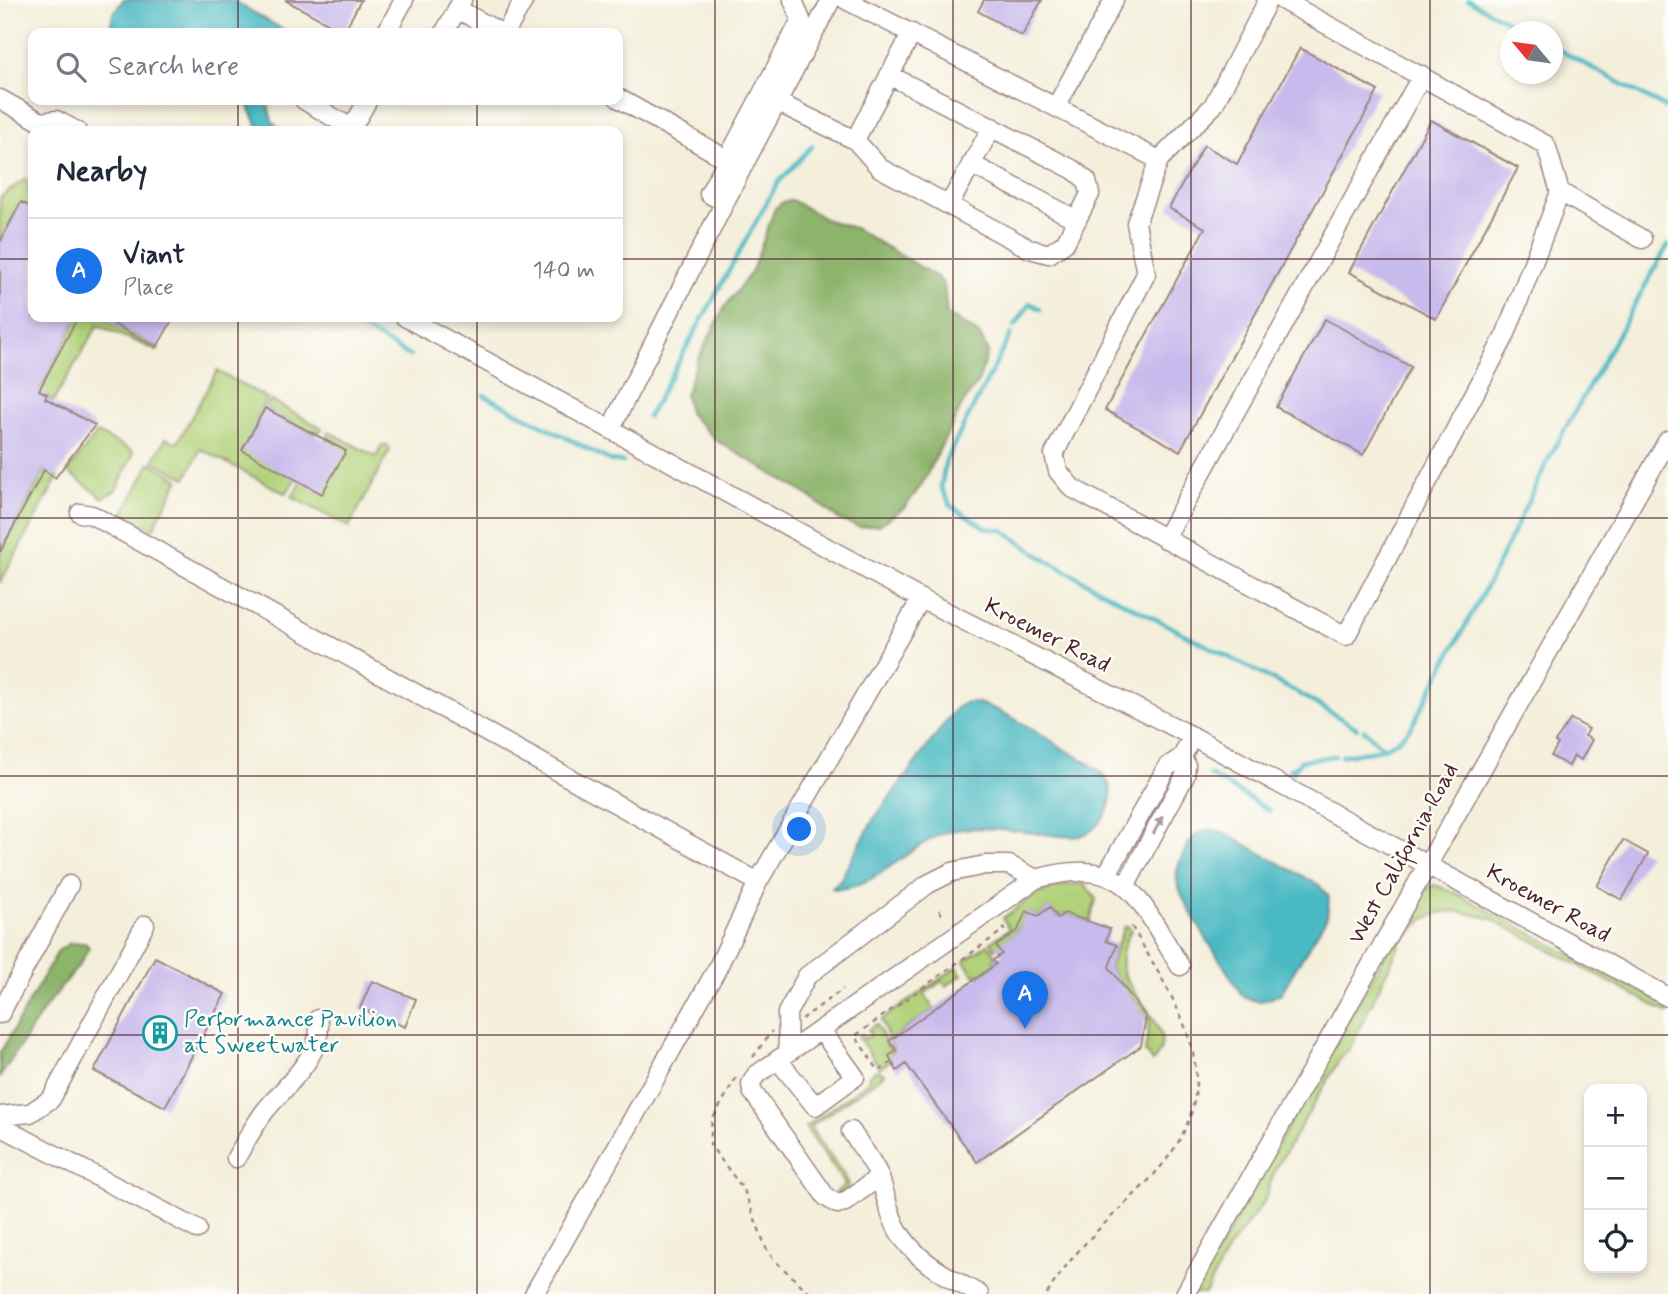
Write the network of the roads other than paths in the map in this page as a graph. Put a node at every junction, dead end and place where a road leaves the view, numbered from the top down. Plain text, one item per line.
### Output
1 (404, 0) edge
2 (524, 0) edge
3 (793, 0) edge
4 (831, 0) edge
5 (846, 0) edge
6 (1114, 0) edge
7 (1268, 0) edge
8 (1282, 0) edge
9 (461, 5) edge
10 (389, 28) edge
11 (447, 28) edge
12 (496, 28) edge
13 (506, 28) edge
14 (912, 33) junction
15 (795, 51) junction
16 (889, 75) junction
17 (1422, 75) junction
18 (777, 91) junction
19 (0, 99) edge
20 (623, 101) edge
21 (312, 105) edge
22 (365, 105) edge
23 (1056, 107) junction
24 (41, 126) edge
25 (45, 126) edge
26 (67, 126) edge
27 (344, 126) edge
28 (352, 126) edge
29 (992, 127) junction
30 (855, 140) junction
31 (1159, 160) junction
32 (735, 164) junction
33 (971, 164) junction
34 (1560, 192) junction
35 (948, 205) junction
36 (1077, 220) junction
37 (1642, 239) dead end
38 (414, 322) edge
39 (611, 428) junction
40 (1668, 440) edge
41 (80, 513) dead end
42 (1165, 539) junction
43 (921, 599) junction
44 (1192, 736) junction
45 (1182, 757) junction
46 (1426, 865) junction
47 (1107, 874) junction
48 (1036, 879) junction
49 (758, 882) junction
50 (69, 885) dead end
51 (1126, 885) junction
52 (145, 925) dead end
53 (1180, 966) dead end
54 (1668, 997) edge
55 (0, 1014) edge
56 (318, 1019) dead end
57 (821, 1030) junction
58 (783, 1056) junction
59 (0, 1116) edge
60 (0, 1126) edge
61 (851, 1131) dead end
62 (236, 1158) dead end
63 (879, 1177) junction
64 (197, 1229) dead end
65 (534, 1294) edge
66 (979, 1294) edge
67 (1185, 1294) edge

1 - 10 street
2 - 13 street
3 - 15 street
4 - 15 street
5 - 14 street
6 - 23 street
7 - 31 street
8 - 17 street
9 - 11 street
9 - 12 street
14 - 16 street
14 - 23 street
15 - 18 street
16 - 29 street
16 - 30 street
17 - 34 street
17 - 42 street
18 - 30 street
18 - 32 street
19 - 24 street
20 - 32 street
21 - 27 street
22 - 28 street
23 - 31 street
25 - 26 street
29 - 33 street
29 - 36 street
30 - 35 street
31 - 42 street
32 - 39 street
33 - 35 street
33 - 36 street
34 - 37 street
34 - 42 street
35 - 36 street
38 - 39 street, Kroemer Road
39 - 43 street, Kroemer Road
40 - 46 street, West California Road
41 - 49 street
43 - 44 street, Kroemer Road
43 - 49 street
44 - 45 street
44 - 46 street, Kroemer Road
45 - 47 street
51 -> 45 street
46 - 54 street, Kroemer Road
46 - 67 street, West California Road
47 - 48 street
47 - 51 street
48 - 57 street
48 - 58 street
49 - 65 street
50 - 55 street
51 - 53 street
52 - 59 street
56 - 62 street
57 - 58 street
57 - 58 street
58 - 63 street
60 - 64 street
61 - 63 street
63 - 66 street

